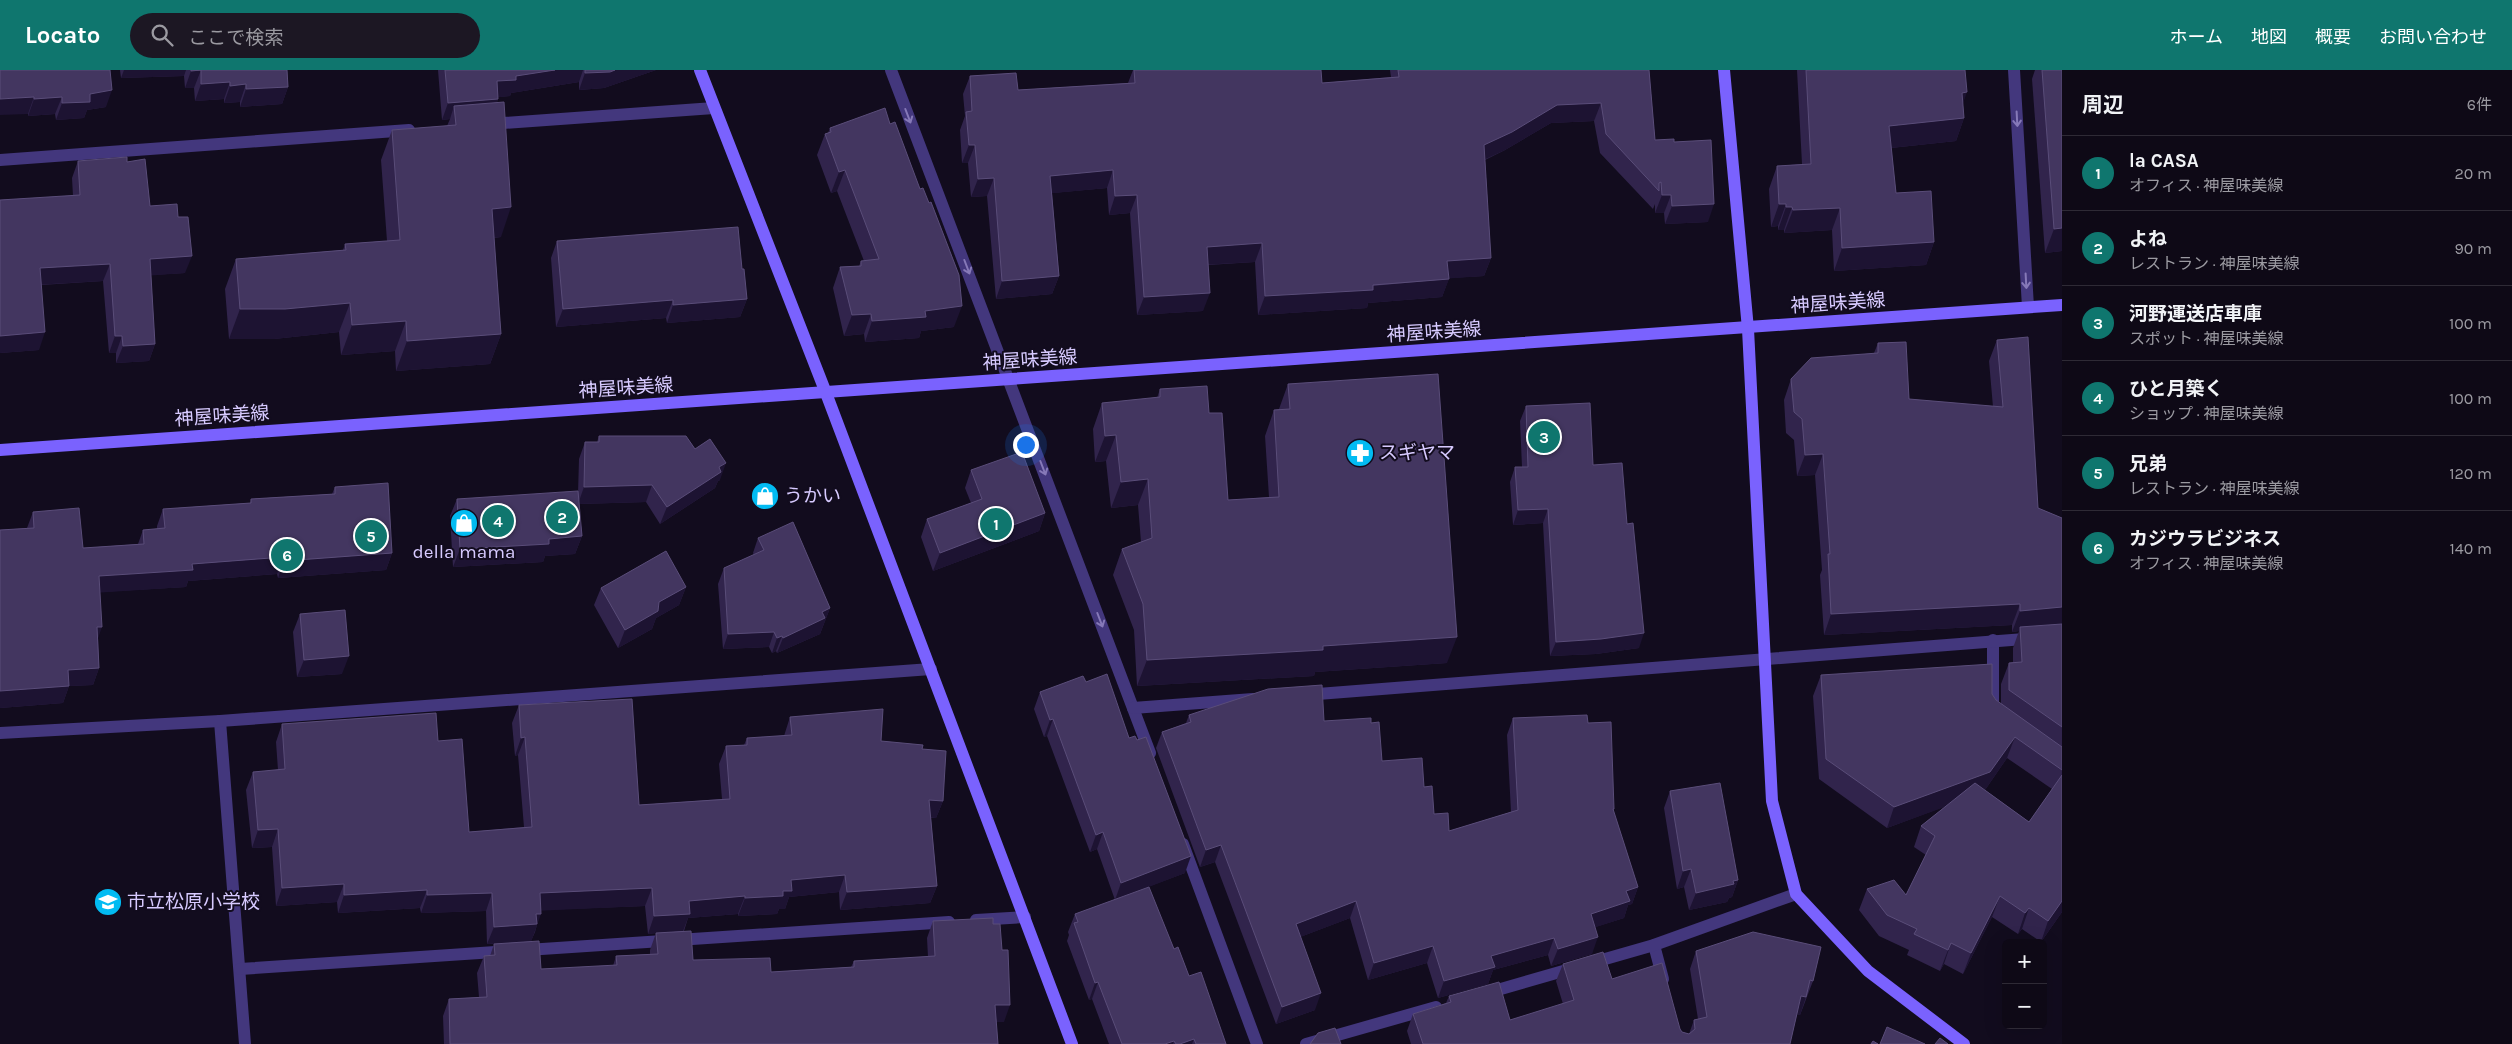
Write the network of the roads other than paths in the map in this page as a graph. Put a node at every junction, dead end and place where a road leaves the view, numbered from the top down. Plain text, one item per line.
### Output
1 (700, 70) edge
2 (892, 70) edge
3 (1724, 70) edge
4 (2014, 70) edge
5 (714, 108) junction
6 (476, 125) edge
7 (426, 129) edge
8 (0, 160) edge
9 (2062, 305) edge
10 (2028, 307) junction
11 (1748, 328) junction
12 (1010, 380) junction
13 (826, 393) junction
14 (0, 450) edge
15 (2062, 636) edge
16 (1993, 640) junction
17 (1764, 660) junction
18 (931, 670) junction
19 (1291, 696) edge
20 (1261, 698) edge
21 (1133, 708) junction
22 (2001, 720) edge
23 (220, 721) junction
24 (0, 733) edge
25 (1154, 764) edge
26 (1178, 829) edge
27 (1796, 894) junction
28 (1025, 917) junction
29 (1654, 945) junction
30 (240, 968) junction
31 (1666, 990) edge
32 (1476, 996) edge
33 (1447, 1004) edge
34 (245, 1044) edge
35 (1072, 1044) edge
36 (1257, 1044) edge
37 (1306, 1044) edge
38 (1964, 1044) edge

1 - 5 street
2 -> 12 street
3 - 11 street
4 -> 10 street
5 - 6 street
5 - 13 street
7 - 8 street
9 - 10 street, 神屋味美線
10 - 11 street, 神屋味美線
11 - 12 street, 神屋味美線
11 - 17 street
12 - 13 street, 神屋味美線
12 -> 21 street
13 - 14 street, 神屋味美線
13 - 18 street
15 - 16 street
16 - 17 street
16 - 22 street
17 - 19 street
17 - 27 street
18 - 23 street
18 - 28 street
20 - 21 street
21 - 25 street
23 - 24 street
23 - 30 street
26 - 36 street
27 - 29 street
27 - 38 street
28 - 30 street
28 - 35 street
29 - 31 street
29 - 32 street
30 - 34 street
33 - 37 street

